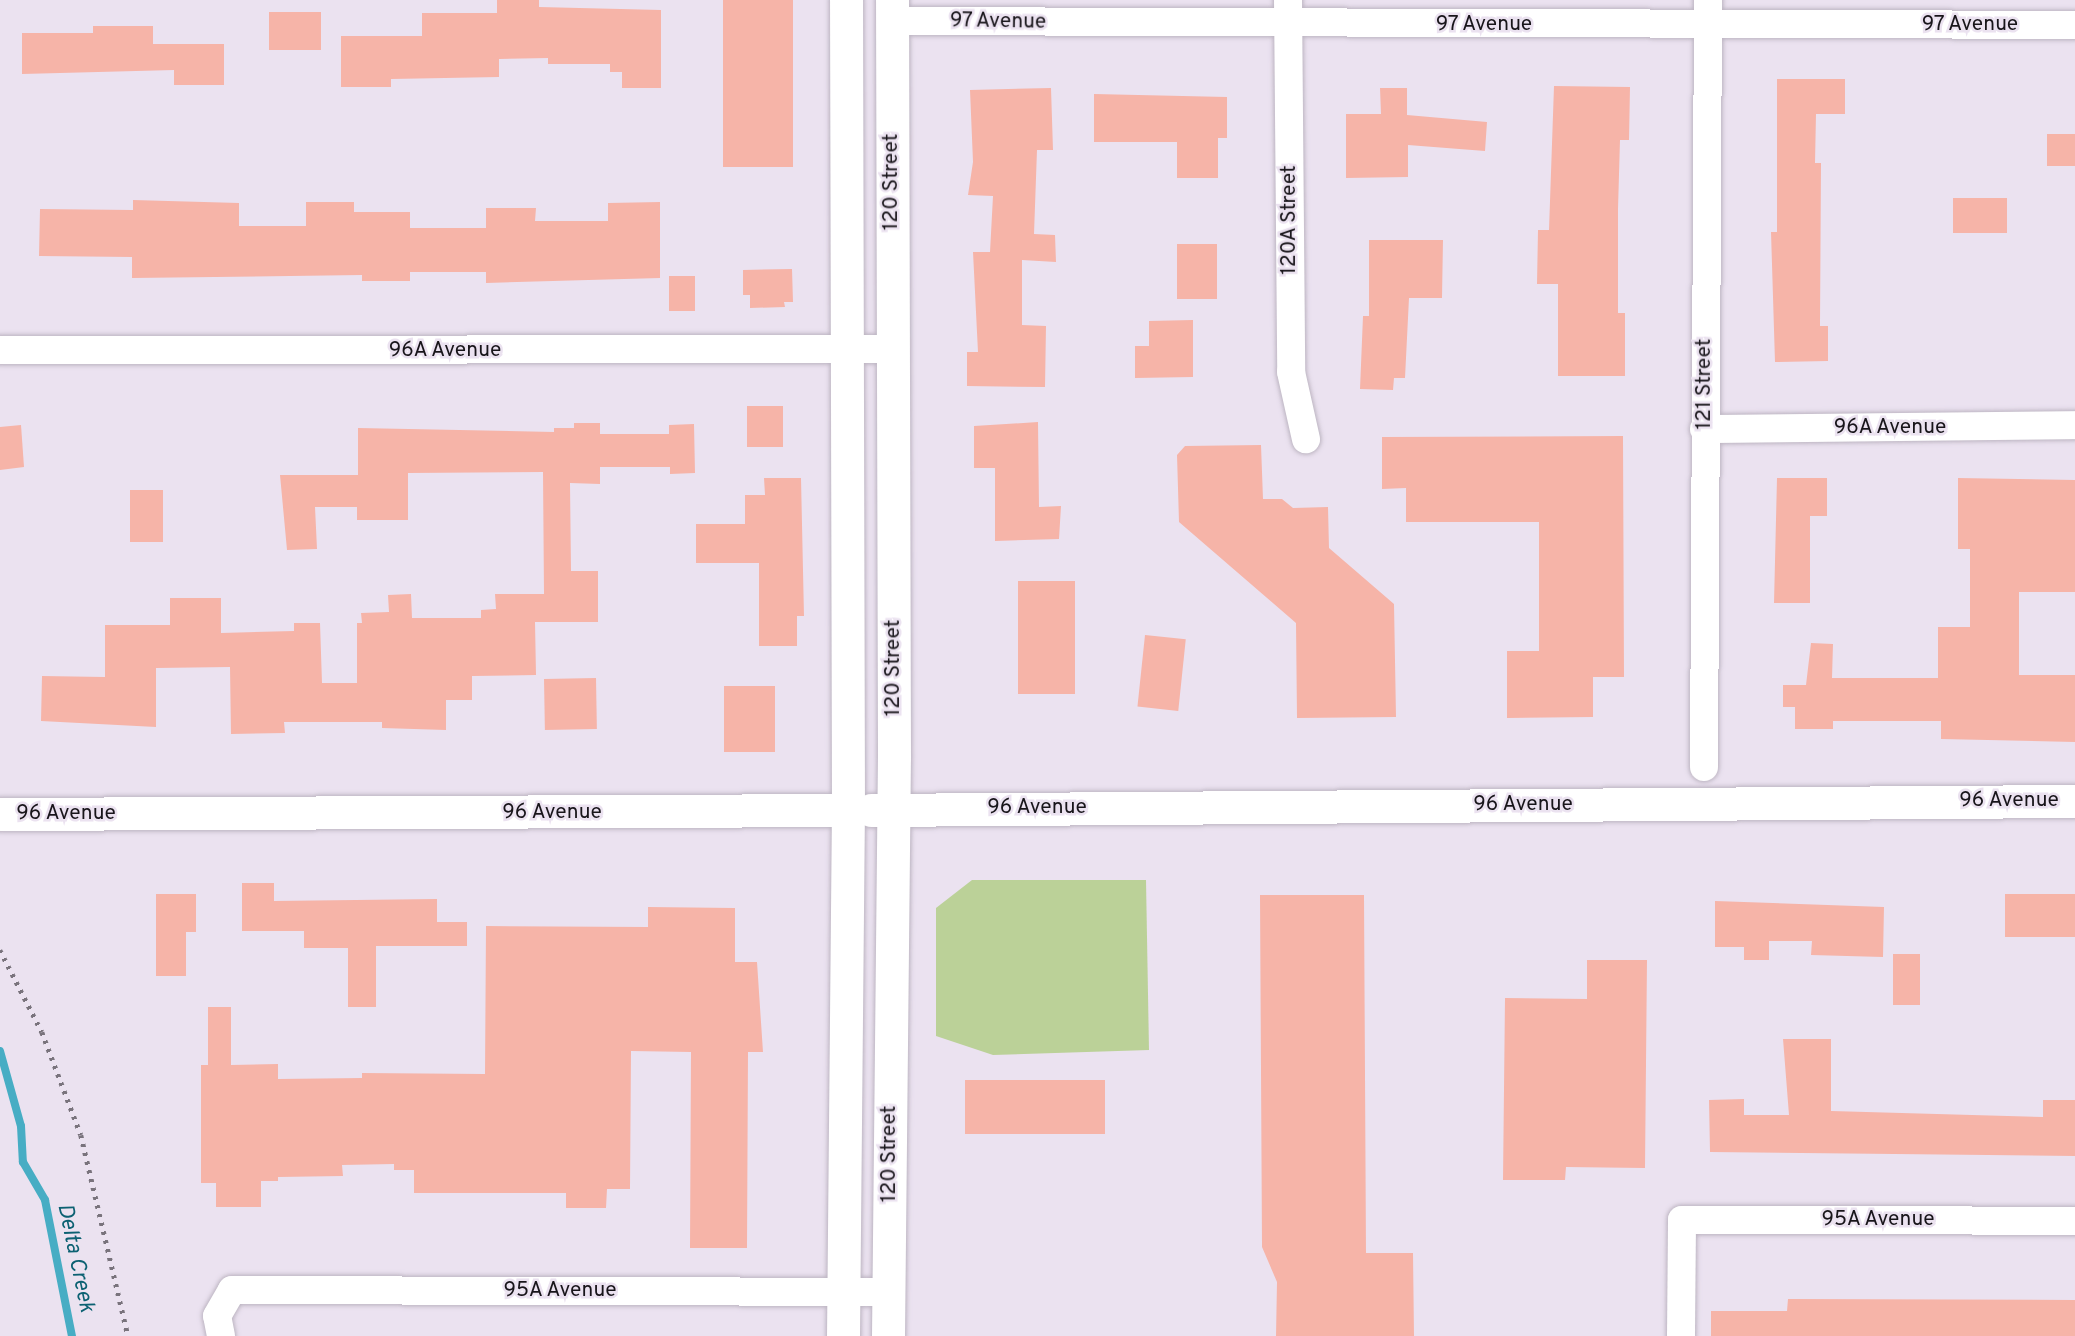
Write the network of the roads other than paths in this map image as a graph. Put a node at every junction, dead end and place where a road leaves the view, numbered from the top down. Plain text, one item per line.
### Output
1 (846, 0) edge
2 (892, 10) edge
3 (1288, 12) edge
4 (1708, 13) edge
5 (2075, 26) edge
6 (891, 349) junction
7 (0, 351) edge
8 (847, 351) junction
9 (2075, 425) edge
10 (1704, 429) junction
11 (1306, 439) dead end
12 (1704, 767) dead end
13 (2075, 801) edge
14 (848, 810) junction
15 (893, 810) junction
16 (0, 814) edge
17 (2075, 1221) edge
18 (889, 1292) junction
19 (843, 1293) junction
20 (221, 1336) edge
21 (843, 1336) edge
22 (888, 1336) edge
23 (1681, 1336) edge

1 - 8 main road
2 - 3 street, 97 Avenue
2 - 6 main road, 120 Street
3 - 4 street, 97 Avenue
3 - 11 street, 120A Street
4 - 5 street, 97 Avenue
4 - 10 street, 121 Street
6 - 8 street, 96A Avenue
6 - 15 main road, 120 Street
7 - 8 street, 96A Avenue
8 - 14 main road
9 - 10 street, 96A Avenue
10 - 12 street, 121 Street
13 - 15 main road, 96 Avenue
14 - 15 main road, 96 Avenue
14 - 16 main road, 96 Avenue
14 - 19 main road
15 - 18 main road, 120 Street
17 - 23 street, 95A Avenue
18 - 19 street, 95A Avenue
18 - 22 main road, 120 Street
19 - 20 street, 95A Avenue
19 - 21 main road

